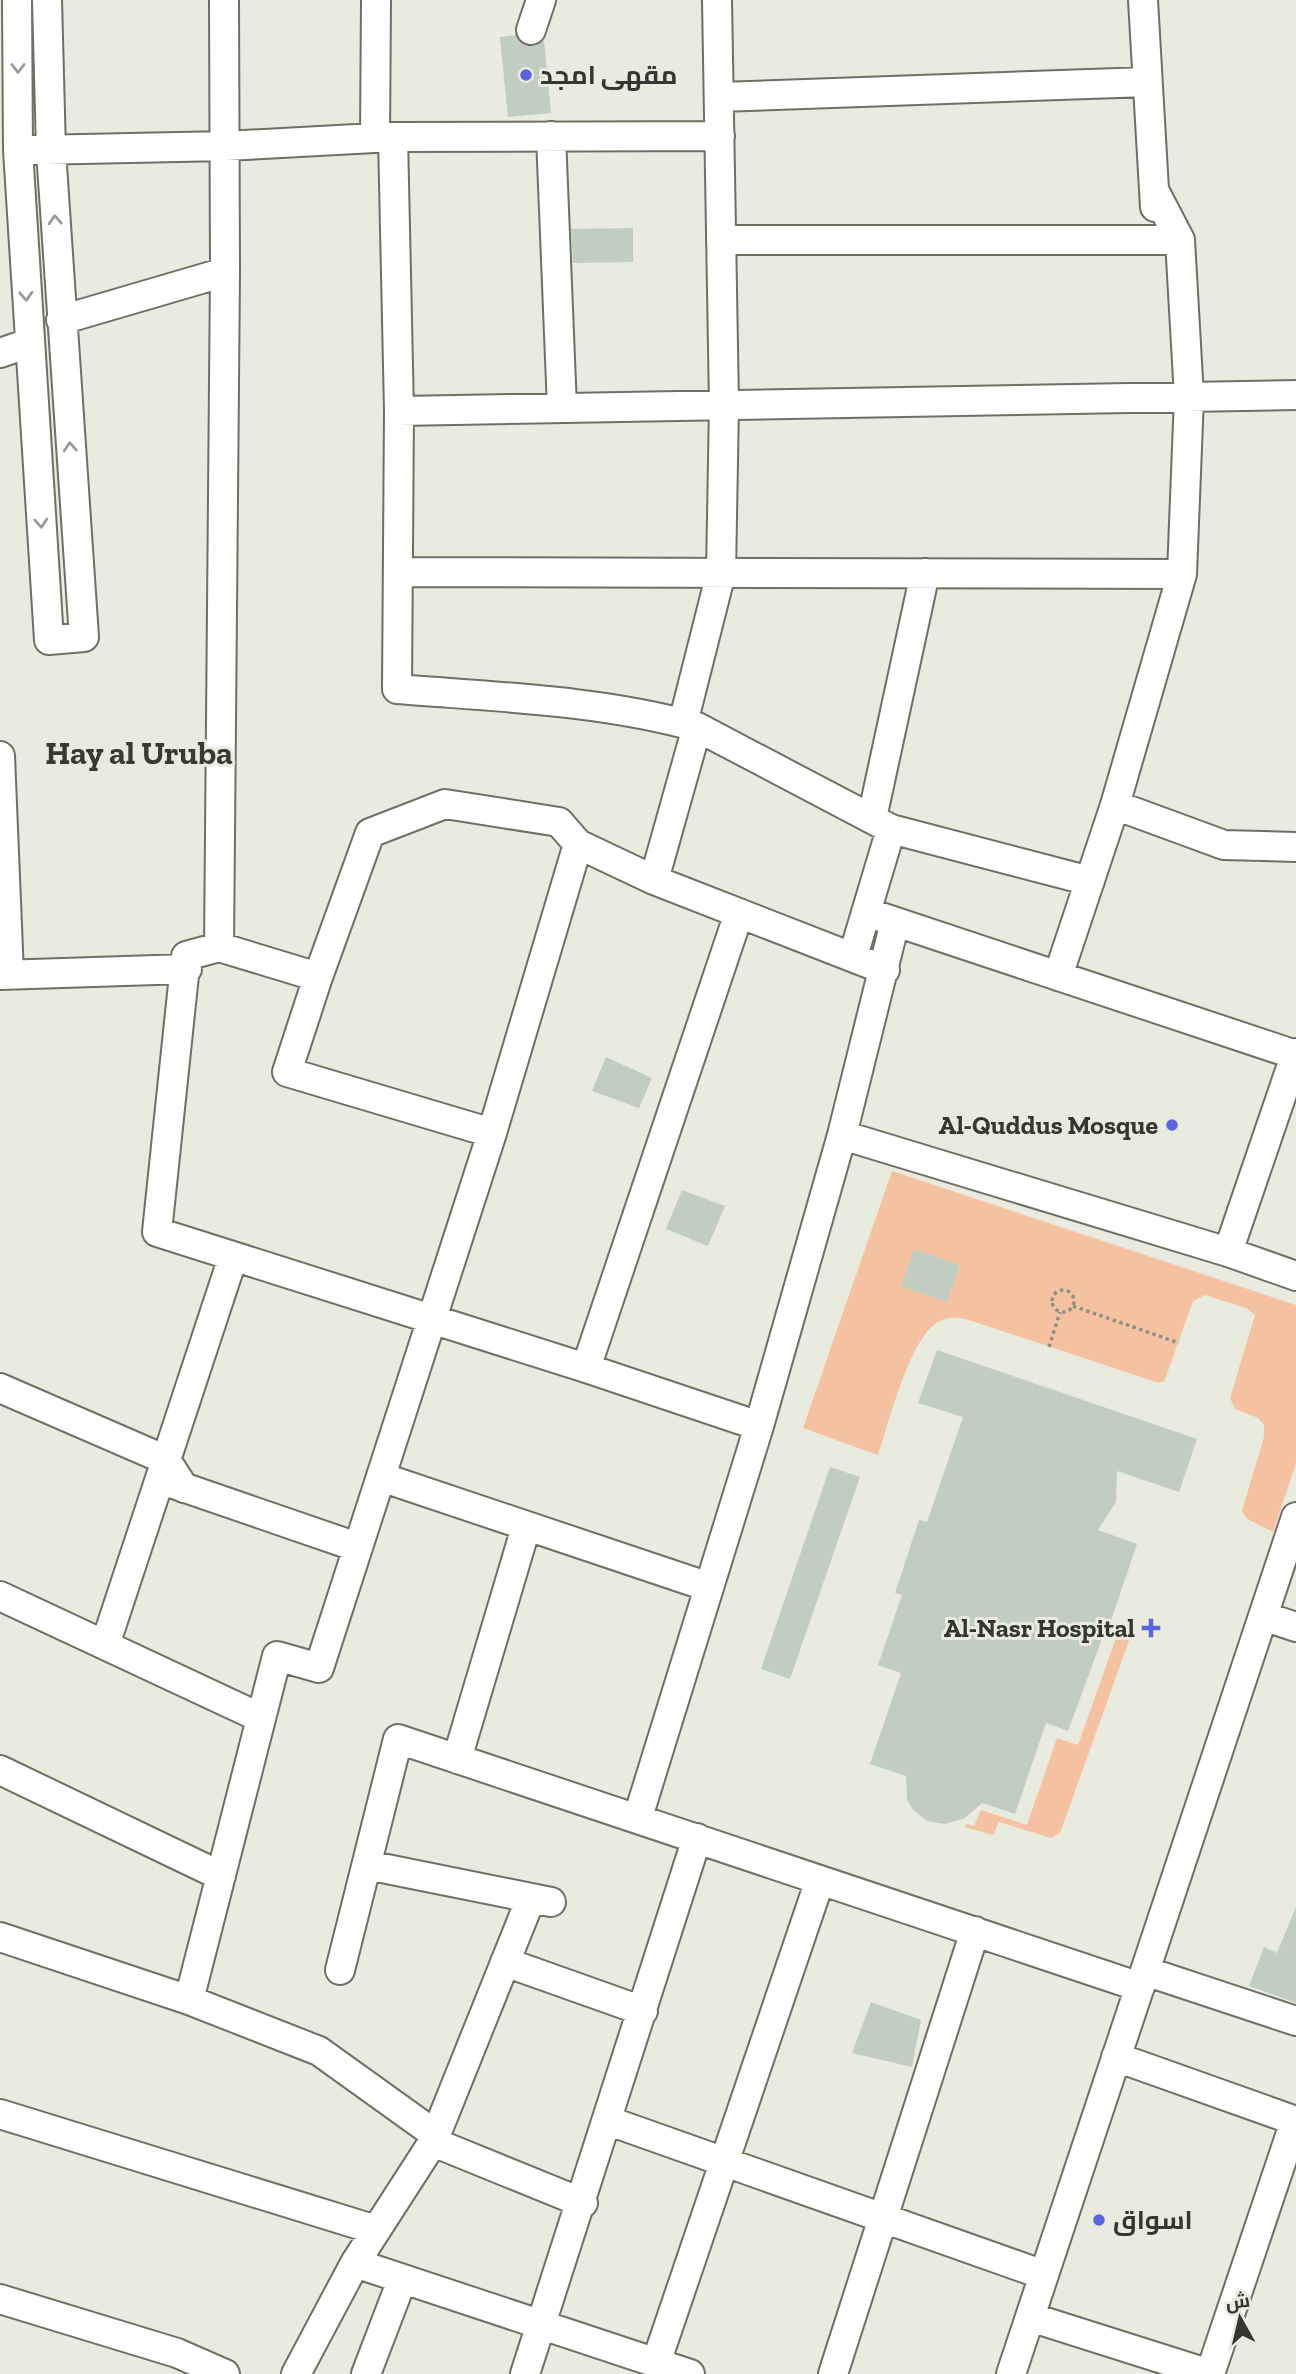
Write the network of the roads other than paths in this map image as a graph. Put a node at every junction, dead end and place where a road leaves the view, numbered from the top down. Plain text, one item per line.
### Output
1 (17, 0) edge
2 (47, 0) edge
3 (224, 0) edge
4 (376, 0) edge
5 (541, 0) edge
6 (718, 0) edge
7 (1143, 0) edge
8 (531, 30) dead end
9 (1147, 82) junction
10 (719, 97) junction
11 (551, 135) junction
12 (720, 136) junction
13 (384, 138) junction
14 (226, 146) junction
15 (9, 150) edge
16 (51, 150) junction
17 (721, 240) junction
18 (1168, 240) junction
19 (12, 264) edge
20 (225, 272) junction
21 (61, 320) junction
22 (29, 343) junction
23 (0, 353) edge
24 (1296, 395) edge
25 (1189, 397) junction
26 (724, 405) junction
27 (562, 408) junction
28 (399, 411) junction
29 (400, 572) junction
30 (721, 573) junction
31 (925, 573) junction
32 (1182, 574) junction
33 (690, 725) junction
34 (0, 756) edge
35 (1115, 805) junction
36 (882, 824) junction
37 (1295, 840) edge
38 (578, 844) junction
39 (654, 880) junction
40 (1090, 881) junction
41 (866, 912) junction
42 (739, 913) junction
43 (895, 922) junction
44 (219, 947) junction
45 (853, 956) junction
46 (187, 969) junction
47 (885, 970) junction
48 (5, 974) edge
49 (1058, 976) junction
50 (318, 977) junction
51 (1296, 1054) edge
52 (492, 1133) junction
53 (842, 1135) junction
54 (1228, 1252) junction
55 (233, 1257) junction
56 (1296, 1276) edge
57 (432, 1319) junction
58 (586, 1368) junction
59 (0, 1388) edge
60 (759, 1426) junction
61 (170, 1476) junction
62 (381, 1477) junction
63 (1296, 1517) edge
64 (526, 1527) junction
65 (357, 1547) junction
66 (709, 1587) junction
67 (0, 1596) edge
68 (1263, 1616) junction
69 (1296, 1627) edge
70 (105, 1645) junction
71 (259, 1717) junction
72 (457, 1759) junction
73 (0, 1770) edge
74 (638, 1817) junction
75 (698, 1838) junction
76 (367, 1866) junction
77 (221, 1875) junction
78 (820, 1880) junction
79 (975, 1931) junction
80 (0, 1937) edge
81 (505, 1962) junction
82 (340, 1970) dead end
83 (1142, 1979) junction
84 (189, 2000) junction
85 (643, 2011) junction
86 (1296, 2021) edge
87 (1116, 2057) junction
88 (0, 2114) edge
89 (609, 2121) junction
90 (1296, 2121) edge
91 (435, 2139) junction
92 (722, 2161) junction
93 (583, 2203) junction
94 (883, 2218) junction
95 (376, 2230) junction
96 (355, 2263) junction
97 (1044, 2275) junction
98 (402, 2280) junction
99 (0, 2299) edge
100 (1030, 2316) junction
101 (542, 2325) junction
102 (656, 2363) junction
103 (686, 2373) edge
104 (225, 2374) edge
105 (296, 2374) edge
106 (366, 2374) edge
107 (526, 2374) edge
108 (833, 2374) edge
109 (1011, 2374) edge
110 (1210, 2374) edge

1 -> 15 street
2 - 16 street
3 - 14 street
4 - 13 street
5 - 8 street
6 - 10 street
7 - 9 street
9 - 10 street
9 - 18 street
10 - 12 street
11 - 12 street
11 - 13 street
11 - 27 street
12 - 17 street
13 - 14 street
13 - 28 street
14 - 16 street
14 - 20 street
15 - 16 street
15 - 19 street
21 -> 16 street
17 - 18 street
17 - 26 street
18 - 25 street
19 -> 22 street
20 - 21 street
20 - 44 street
22 -> 21 street
22 - 23 street
24 - 25 street
25 - 26 street
25 - 32 street
26 - 27 street
26 - 30 street
27 - 28 street
28 - 29 street
29 - 30 street
29 - 33 street
30 - 31 street
30 - 33 street
31 - 32 street
31 - 36 street
32 - 35 street
33 - 36 street
33 - 39 street
34 - 48 street
35 - 37 street
35 - 40 street
36 - 40 street
36 - 41 street
38 - 39 street
38 - 50 street
38 - 52 street
39 - 42 street
40 - 49 street
41 - 43 street
41 - 45 street
42 - 45 street
42 - 58 street
43 - 47 street
43 - 49 street
44 - 46 street
44 - 50 street
45 - 47 street
46 - 48 street
46 - 55 street
47 - 53 street
49 - 51 street
50 - 52 street
51 - 54 street
52 - 57 street
53 - 54 street
53 - 60 street
54 - 56 street
55 - 57 street
55 - 61 street
57 - 58 street
57 - 62 street
58 - 60 street
59 - 61 street
60 - 66 street
61 - 65 street
61 - 70 street
62 - 64 street
62 - 65 street
63 - 68 street
64 - 66 street
64 - 72 street
65 - 71 street
66 - 74 street
67 - 70 street
68 - 69 street
68 - 83 street
70 - 71 street
71 - 77 street
72 - 74 street
72 - 76 street
73 - 77 street
74 - 75 street
75 - 78 street
75 - 85 street
76 - 81 street
76 - 82 street
77 - 84 street
78 - 79 street
78 - 92 street
79 - 83 street
79 - 94 street
80 - 84 street
81 - 85 street
81 - 91 street
83 - 86 street
83 - 87 street
84 - 91 street
85 - 89 street
87 - 90 street
87 - 97 street
88 - 95 street
89 - 92 street
89 - 93 street
90 - 110 street
91 - 93 street
91 - 95 street
92 - 94 street
92 - 102 street
93 - 101 street
94 - 97 street
94 - 108 street
95 - 96 street
96 - 98 street
96 - 105 street
97 - 100 street
98 - 101 street
98 - 106 street
99 - 104 street
100 - 109 street
100 - 110 street
101 - 102 street
101 - 107 street
102 - 103 street

